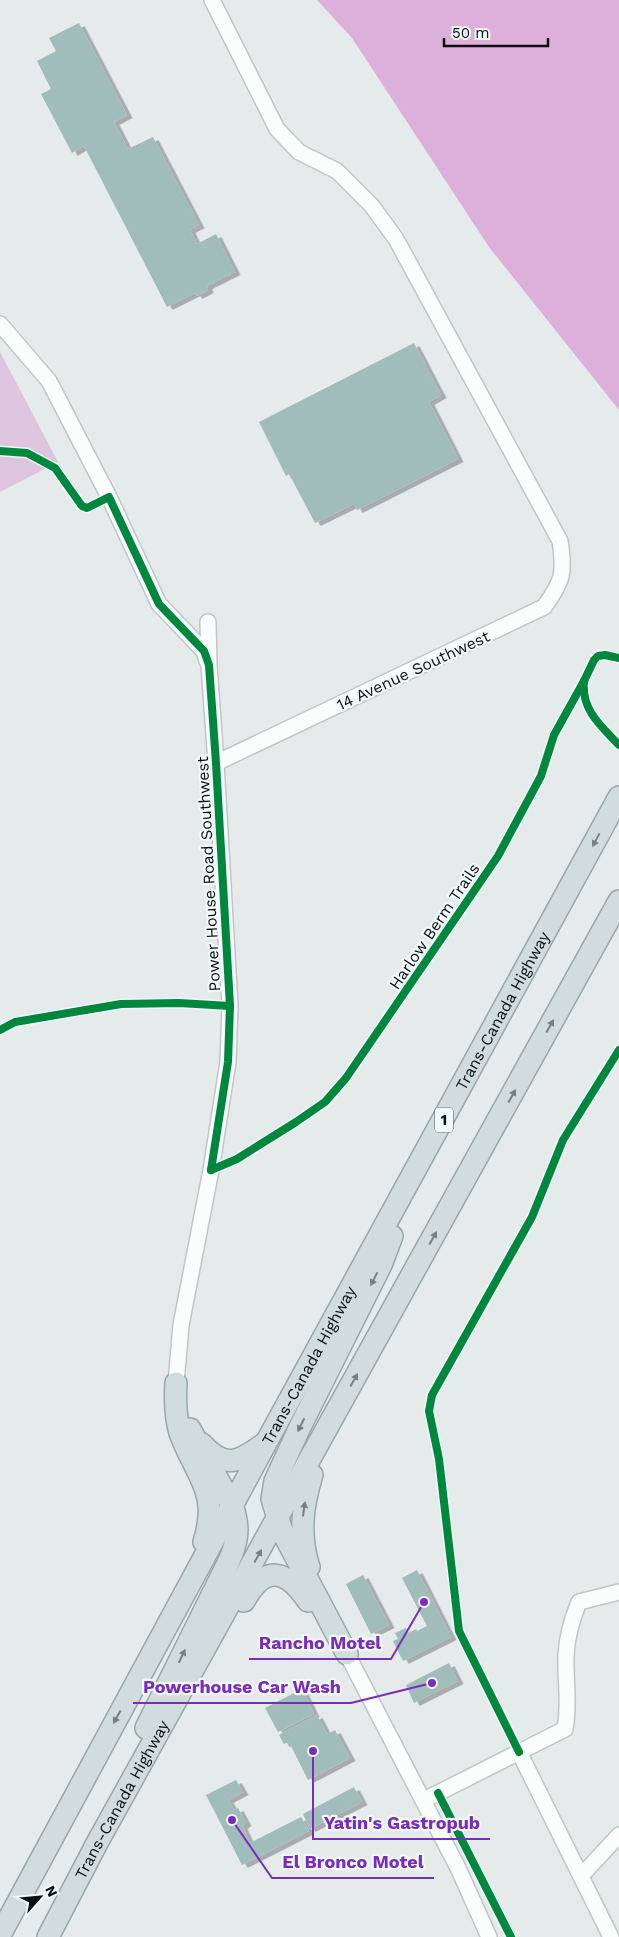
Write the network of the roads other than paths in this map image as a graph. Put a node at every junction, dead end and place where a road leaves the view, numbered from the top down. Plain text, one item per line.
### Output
1 (212, 0) edge
2 (0, 324) edge
3 (208, 622) dead end
4 (208, 665) junction
5 (216, 764) junction
6 (619, 798) edge
7 (619, 901) edge
8 (417, 1169) junction
9 (176, 1383) junction
10 (331, 1423) junction
11 (190, 1429) junction
12 (267, 1441) junction
13 (232, 1505) junction
14 (277, 1520) junction
15 (192, 1578) junction
16 (619, 1592) edge
17 (347, 1654) junction
18 (519, 1752) junction
19 (147, 1755) junction
20 (424, 1800) junction
21 (619, 1835) edge
22 (97, 1844) junction
23 (581, 1876) junction
24 (0, 1935) edge
25 (48, 1937) edge
26 (489, 1937) edge
27 (611, 1937) edge

1 - 5 street, 14 Avenue Southwest
2 - 4 street
3 - 4 street, Power House Road Southwest
4 - 5 street, Power House Road Southwest
5 - 9 street, Power House Road Southwest
6 -> 8 highway, Trans-Canada Highway / 1
10 -> 7 highway, Trans-Canada Highway
8 - 12 highway, Trans-Canada Highway / 1
8 -> 14 highway
9 - 11 highway
9 - 15 highway
10 - 14 highway, Trans-Canada Highway
17 -> 10 highway
11 - 12 highway
11 - 13 highway
12 - 13 highway, Trans-Canada Highway / 1
13 - 15 highway, Trans-Canada Highway / 1
22 -> 13 highway
14 - 17 highway
19 -> 14 highway, Trans-Canada Highway
15 -> 24 highway, Trans-Canada Highway / 1
16 - 18 street
17 - 19 highway
17 - 20 street
18 - 20 street
18 - 23 street
19 - 22 highway, Trans-Canada Highway
20 - 26 street
21 - 23 street
22 - 25 highway, Trans-Canada Highway
23 - 27 street

